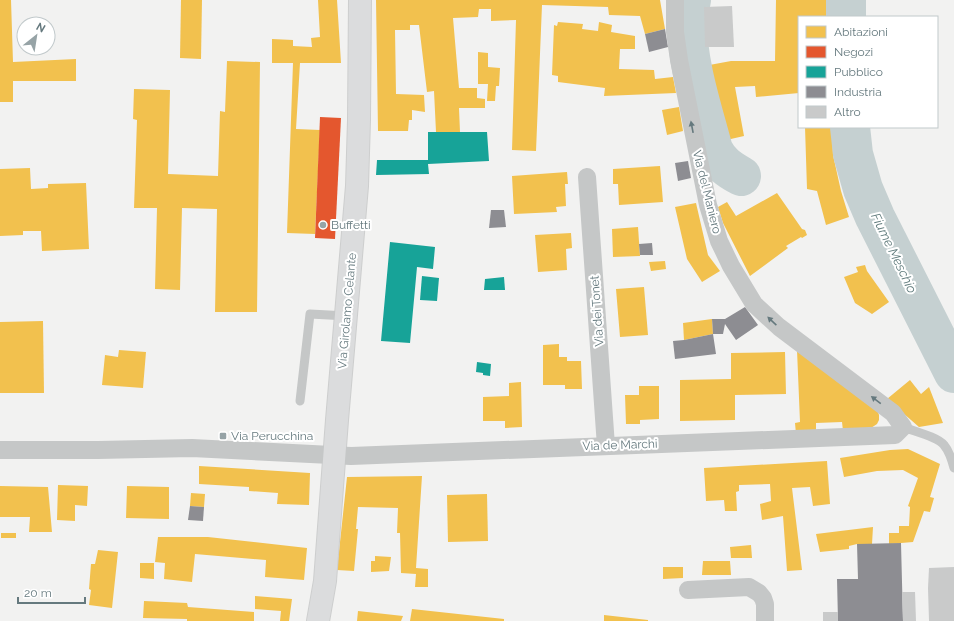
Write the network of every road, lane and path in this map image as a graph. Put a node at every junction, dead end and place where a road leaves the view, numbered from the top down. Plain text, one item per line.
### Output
1 (360, 0) edge
2 (675, 0) edge
3 (587, 177) dead end
4 (347, 316) junction
5 (300, 401) dead end
6 (903, 427) junction
7 (606, 446) junction
8 (0, 450) edge
9 (334, 455) junction
10 (954, 468) edge
11 (688, 590) dead end
12 (318, 621) edge
13 (765, 621) edge

1 - 4 main road, Via Girolamo Celante
6 -> 2 street, Via del Maniero
3 - 7 street, Via dei Tonet
4 - 5 lane
4 - 9 main road, Via Girolamo Celante
6 - 7 street, Via de Marchi
6 - 10 lane
7 - 9 street, Via de Marchi
8 - 9 street
9 - 12 main road, Via Girolamo Celante
11 - 13 street

